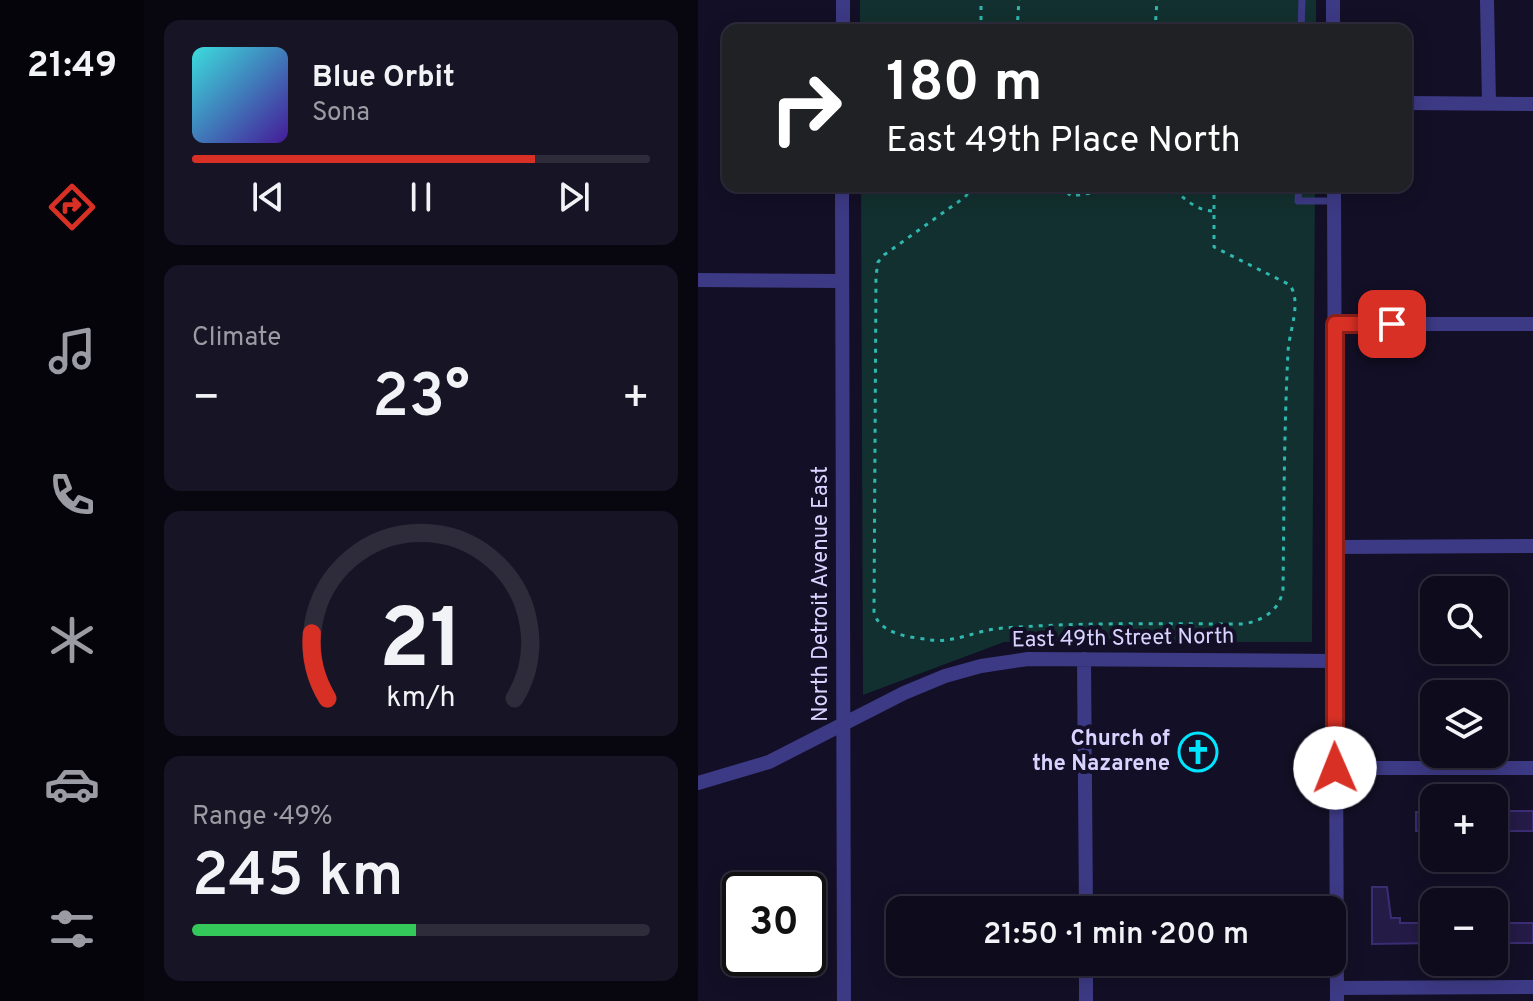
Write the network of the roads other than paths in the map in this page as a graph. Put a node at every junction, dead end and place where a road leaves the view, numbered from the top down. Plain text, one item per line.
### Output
1 (843, 0) edge
2 (1302, 0) edge
3 (1333, 0) edge
4 (1487, 0) edge
5 (843, 24) edge
6 (1301, 24) edge
7 (1333, 24) edge
8 (1412, 103) edge
9 (1489, 103) junction
10 (1533, 104) edge
11 (842, 192) edge
12 (1299, 192) edge
13 (1334, 194) edge
14 (698, 280) edge
15 (842, 281) junction
16 (1335, 324) junction
17 (1533, 324) edge
18 (1533, 546) edge
19 (1335, 547) junction
20 (1080, 659) junction
21 (1334, 661) junction
22 (843, 724) junction
23 (1335, 768) junction
24 (1533, 768) edge
25 (698, 783) edge
26 (1086, 896) edge
27 (1086, 976) edge
28 (1533, 987) edge
29 (1337, 994) edge
30 (844, 1001) edge
31 (1086, 1001) edge

1 - 5 street
2 - 6 lane
3 - 7 street
4 - 9 street
8 - 9 street
9 - 10 street
11 - 15 street, North Detroit Avenue East
12 - 13 lane
13 - 16 street
14 - 15 street
15 - 22 street, North Detroit Avenue East
16 - 17 street
16 - 19 street
18 - 19 street
19 - 21 street
20 - 21 street, East 49th Street North
20 - 22 street, East 49th Street North
20 - 26 street
21 - 23 street
22 - 25 street, East 49th Street North
22 - 30 street, North Detroit Avenue East
23 - 24 street
23 - 29 street
27 - 31 street
28 - 29 street

